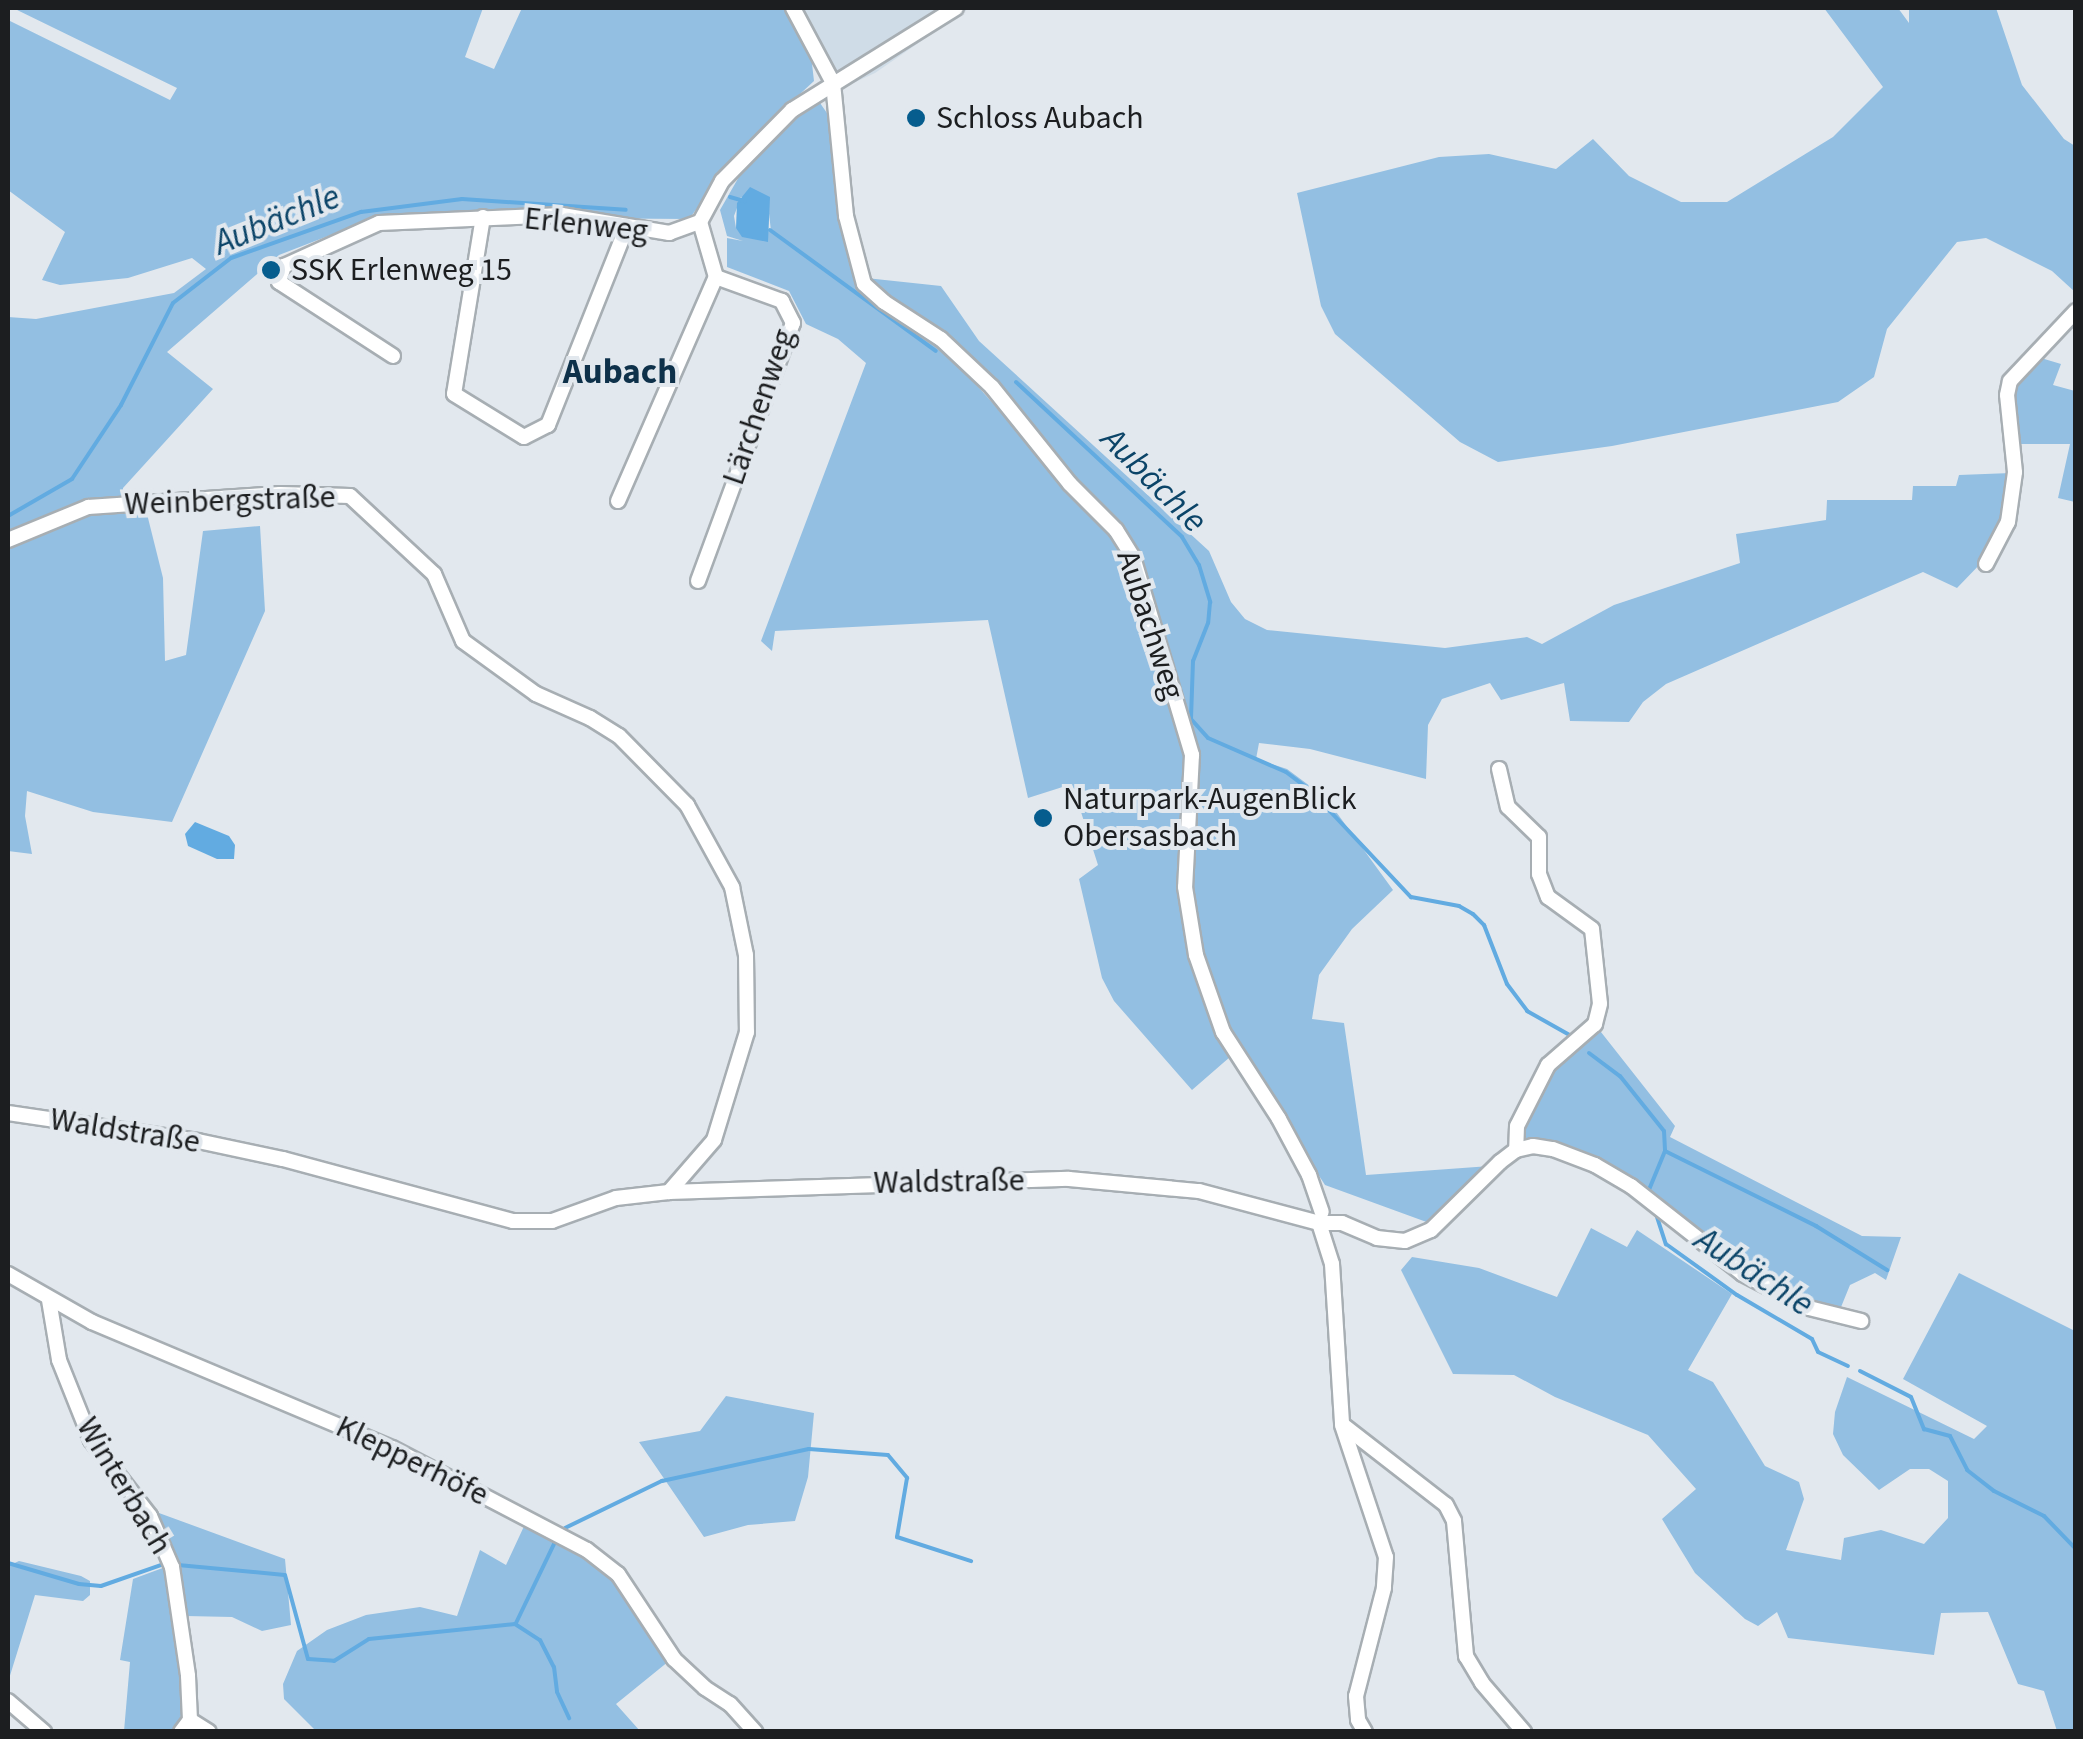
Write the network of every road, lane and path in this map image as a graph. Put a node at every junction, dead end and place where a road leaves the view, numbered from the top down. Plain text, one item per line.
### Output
1 (793, 8) edge
2 (956, 8) edge
3 (834, 82) junction
4 (483, 217) junction
5 (700, 222) junction
6 (626, 230) junction
7 (716, 277) junction
8 (2076, 311) edge
9 (393, 356) dead end
10 (618, 501) dead end
11 (8, 540) edge
12 (1986, 564) dead end
13 (698, 581) dead end
14 (1499, 768) dead end
15 (8, 1113) edge
16 (1516, 1150) junction
17 (669, 1192) junction
18 (1320, 1217) junction
19 (8, 1274) edge
20 (48, 1300) junction
21 (1861, 1321) dead end
22 (1342, 1424) junction
23 (8, 1700) edge
24 (185, 1726) edge
25 (44, 1732) edge
26 (208, 1732) edge
27 (756, 1732) edge
28 (1365, 1732) edge
29 (1524, 1732) edge

1 - 3 street, Aubachweg
2 - 3 street
3 - 5 street
3 - 18 street, Aubachweg
4 - 6 street, Erlenweg
4 - 6 street
4 - 9 street, Erlenweg
5 - 6 street, Erlenweg
5 - 7 street
7 - 10 street
7 - 13 street, Lärchenweg
8 - 12 street
11 - 17 street, Weinbergstraße
14 - 16 street
15 - 17 street, Waldstraße
16 - 18 street, Waldstraße
16 - 21 street
17 - 18 street, Waldstraße
18 - 22 street
19 - 20 street, Klepperhöfe
20 - 24 street, Winterbach
20 - 27 street, Klepperhöfe
22 - 28 street
22 - 29 street
23 - 25 street
24 - 26 street

